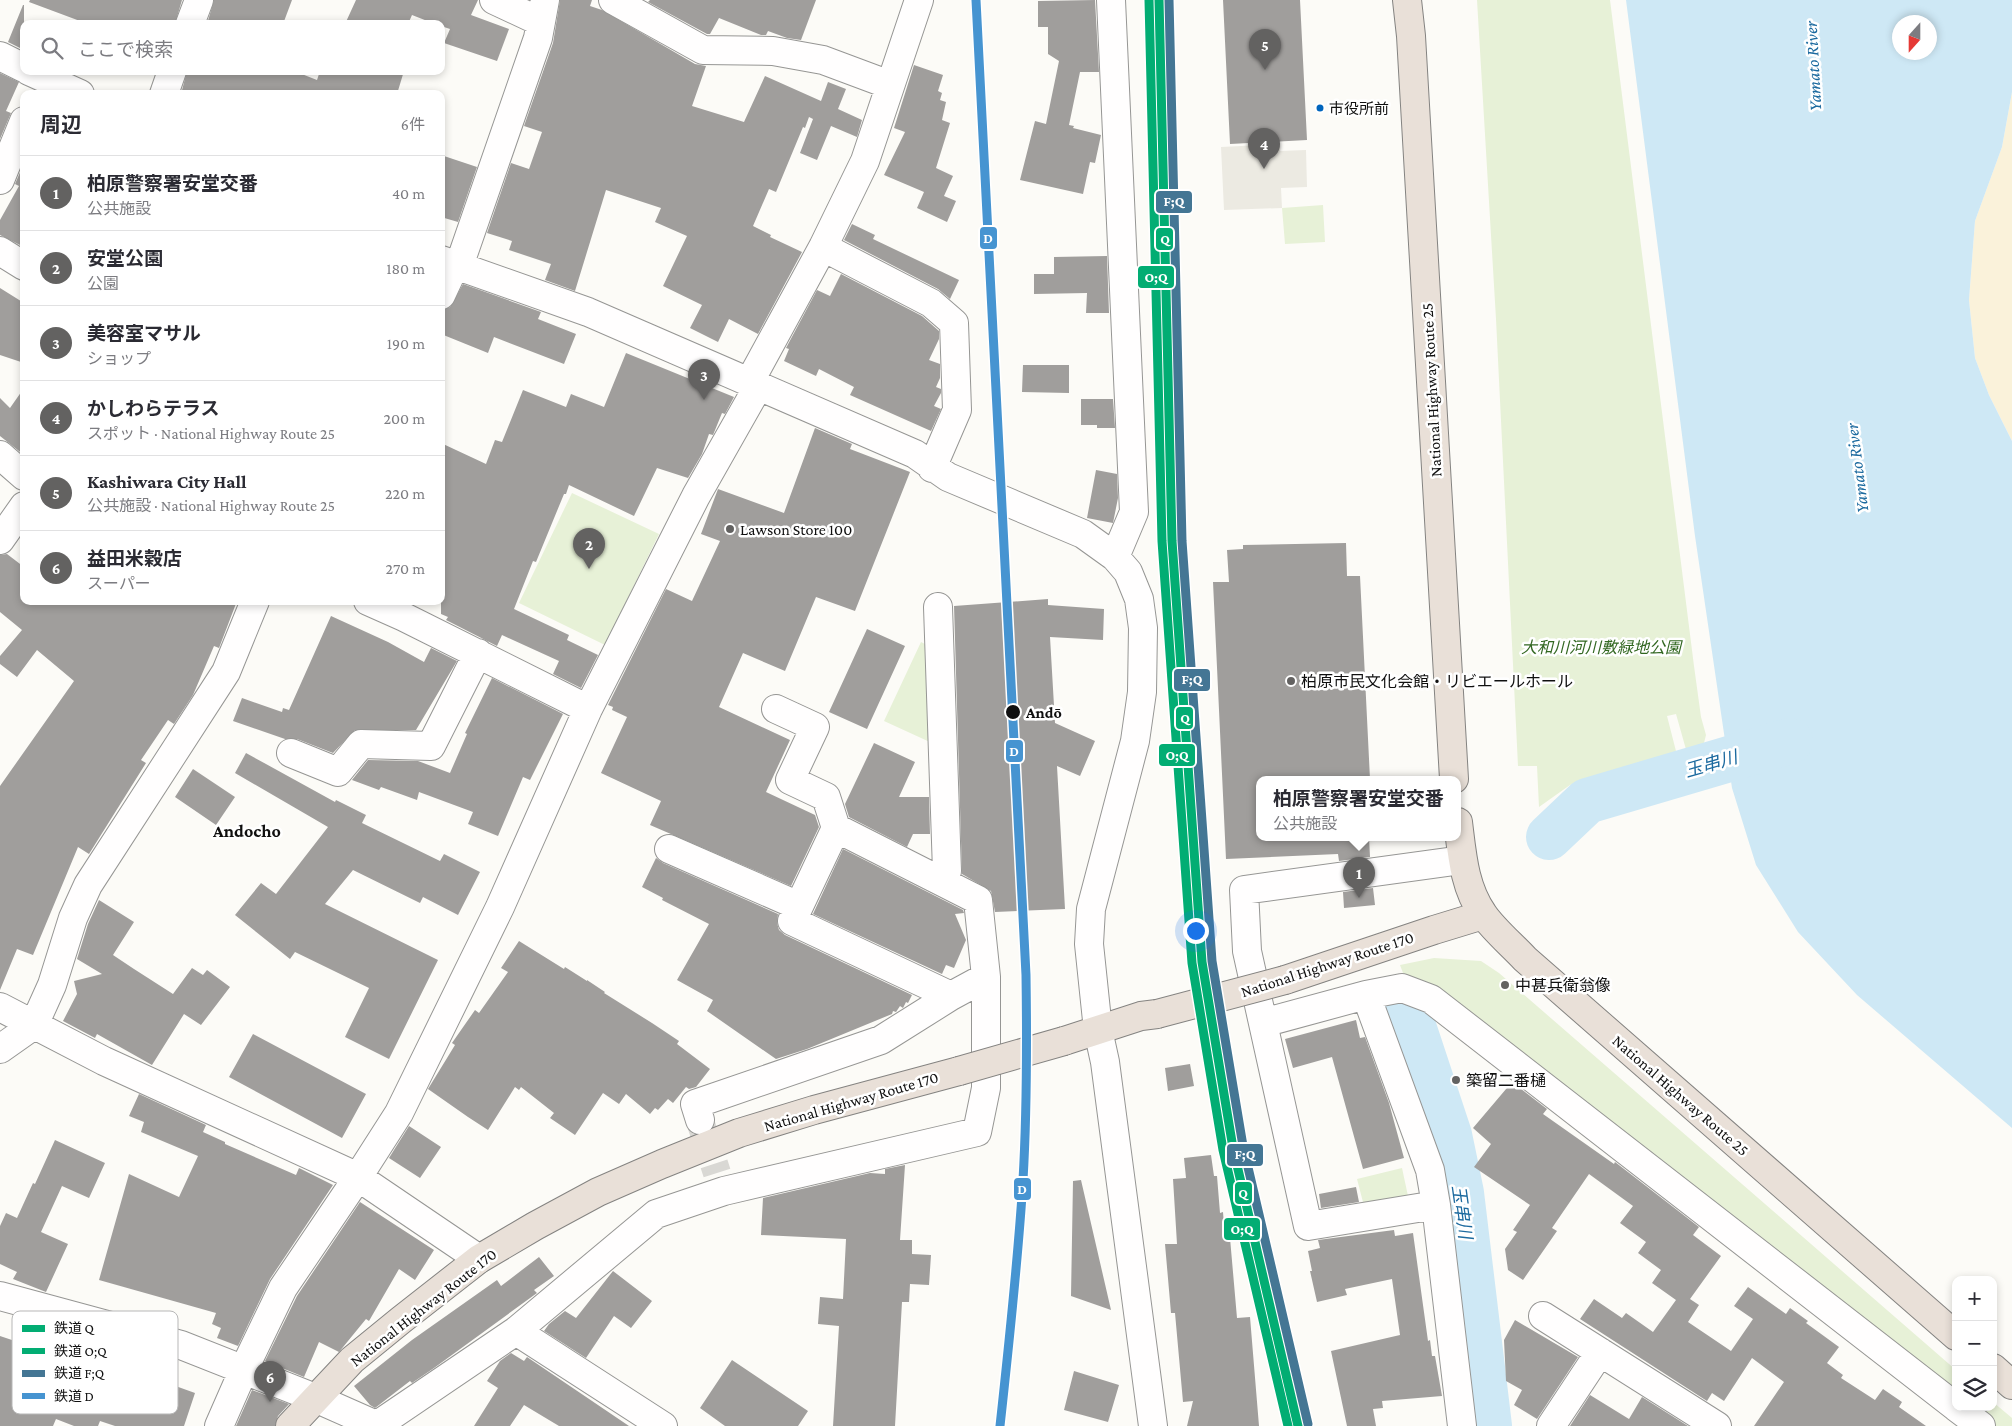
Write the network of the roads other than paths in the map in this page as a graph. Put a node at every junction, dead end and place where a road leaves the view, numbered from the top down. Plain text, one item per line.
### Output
1 (200, 0) edge
2 (494, 0) edge
3 (613, 0) edge
4 (918, 0) edge
5 (1111, 0) edge
6 (1407, 0) edge
7 (543, 11) edge
8 (192, 20) edge
9 (0, 56) edge
10 (20, 70) edge
11 (171, 75) edge
12 (32, 78) edge
13 (890, 85) junction
14 (68, 90) edge
15 (165, 90) edge
16 (20, 131) edge
17 (0, 180) edge
18 (823, 247) junction
19 (0, 251) edge
20 (20, 264) edge
21 (452, 264) edge
22 (445, 284) edge
23 (754, 383) junction
24 (0, 455) edge
25 (932, 468) junction
26 (20, 472) edge
27 (20, 512) edge
28 (0, 540) edge
29 (1115, 557) junction
30 (253, 605) edge
31 (376, 605) edge
32 (938, 608) dead end
33 (478, 654) junction
34 (588, 708) junction
35 (776, 709) dead end
36 (292, 753) dead end
37 (1454, 776) edge
38 (836, 828) junction
39 (1460, 841) edge
40 (669, 848) dead end
41 (1462, 860) junction
42 (947, 871) dead end
43 (799, 906) junction
44 (1483, 915) junction
45 (986, 977) junction
46 (1366, 995) junction
47 (951, 996) junction
48 (0, 1007) edge
49 (1262, 1023) junction
50 (34, 1025) junction
51 (1098, 1030) junction
52 (0, 1049) edge
53 (700, 1120) tunnel mouth
54 (358, 1177) junction
55 (1436, 1205) junction
56 (479, 1259) junction
57 (0, 1296) edge
58 (55, 1311) edge
59 (1543, 1316) dead end
60 (516, 1331) junction
61 (1952, 1333) edge
62 (178, 1344) edge
63 (1600, 1352) junction
64 (244, 1369) junction
65 (1997, 1372) edge
66 (2012, 1385) edge
67 (315, 1398) junction
68 (1964, 1416) edge
69 (219, 1426) edge
70 (290, 1426) edge
71 (376, 1426) edge
72 (663, 1426) edge
73 (1153, 1426) edge
74 (1462, 1426) edge
75 (1552, 1426) edge
76 (1717, 1426) edge

1 - 8 street
2 - 7 street
3 - 13 street
4 - 13 street
5 - 29 street
6 - 37 highway, National Highway Route 25
7 - 21 street
9 - 10 street
11 - 15 street
12 - 14 street
13 - 18 street
16 - 17 street
18 - 23 street
18 - 25 street
19 - 20 street
21 - 22 street
21 - 23 street
23 - 25 street
23 - 34 street
24 - 26 street
25 - 29 street
27 - 28 street
29 - 51 street
30 - 50 street
31 - 33 street
32 - 42 street
33 - 34 street
33 - 36 street
34 - 54 street
35 - 38 street
38 - 43 street
38 - 45 street
39 - 41 highway, National Highway Route 25
40 - 43 street
41 - 44 highway, National Highway Route 25
41 - 49 street
43 - 47 street
44 - 51 highway, National Highway Route 170, bridge
44 - 61 highway, National Highway Route 25
45 - 47 street
45 - 60 street
46 - 49 street
46 - 55 street
46 - 68 street
47 - 53 street
48 - 50 street
49 - 55 street
50 - 52 street
50 - 54 street
51 - 56 highway, National Highway Route 170, bridge
51 - 73 street
54 - 56 street
54 - 64 street
55 - 74 street
56 - 67 highway, National Highway Route 170
57 - 58 street
59 - 63 street
60 - 71 street
60 - 72 street
62 - 64 street
63 - 75 street
63 - 76 street
64 - 67 street
64 - 69 street
65 - 66 highway
67 - 70 highway, National Highway Route 170
67 - 71 street

